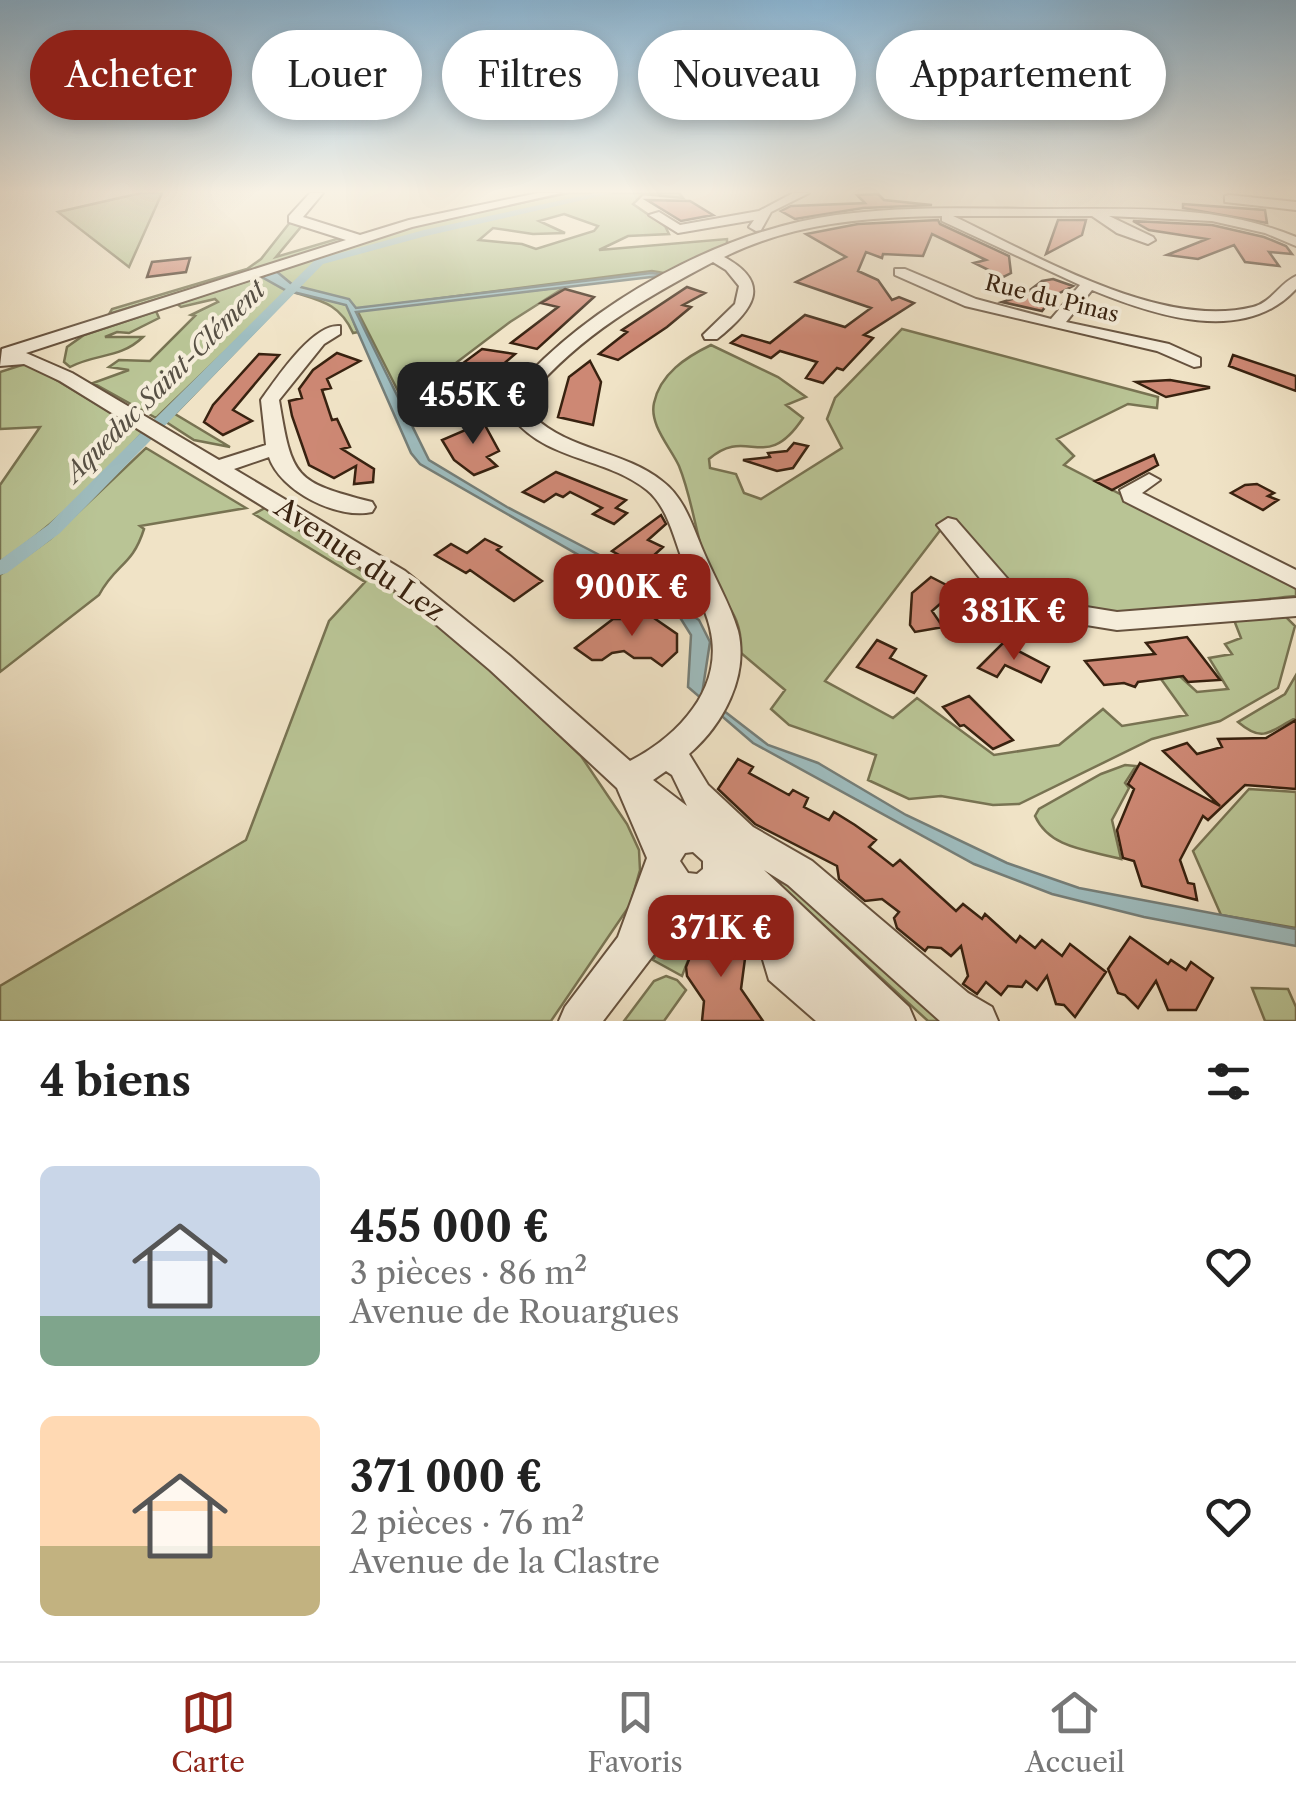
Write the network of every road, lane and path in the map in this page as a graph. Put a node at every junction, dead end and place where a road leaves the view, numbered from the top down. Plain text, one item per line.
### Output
1 (357, 241) edge
2 (735, 241) edge
3 (997, 241) edge
4 (714, 257) junction
5 (900, 272) dead end
6 (1296, 280) edge
7 (1089, 284) junction
8 (1055, 325) junction
9 (334, 330) dead end
10 (72, 335) junction
11 (711, 335) dead end
12 (35, 352) junction
13 (0, 359) edge
14 (1194, 362) dead end
15 (276, 448) junction
16 (219, 467) junction
17 (1149, 480) dead end
18 (364, 506) dead end
19 (948, 525) dead end
20 (1296, 580) edge
21 (1296, 606) edge
22 (665, 754) junction
23 (626, 778) junction
24 (712, 846) junction
25 (663, 862) junction
26 (706, 891) junction
27 (793, 924) junction
28 (633, 946) junction
29 (579, 1021) edge
30 (846, 1021) edge
31 (895, 1021) edge
32 (978, 1021) edge

1 - 10 street
2 - 4 street
3 - 7 street
4 - 11 street
4 - 22 street
5 - 8 street, Rue du Pinas
6 - 7 street
7 - 8 street
8 - 14 street, Rue du Pinas
9 - 15 street
10 - 12 street
10 - 12 street
12 - 13 street
12 - 16 street, Avenue du Lez
15 - 16 street
15 - 18 street
16 - 23 street, Avenue du Lez
17 - 20 street
19 - 21 street
22 - 23 street
22 - 32 street
23 - 24 street, Avenue du Lez
23 - 25 street, Avenue du Lez
24 - 25 street
24 - 26 street
24 - 27 street, Avenue du Lez
25 - 26 street
25 - 28 street
26 - 27 street
26 - 28 street
27 - 30 street
27 - 31 street
28 - 29 street

